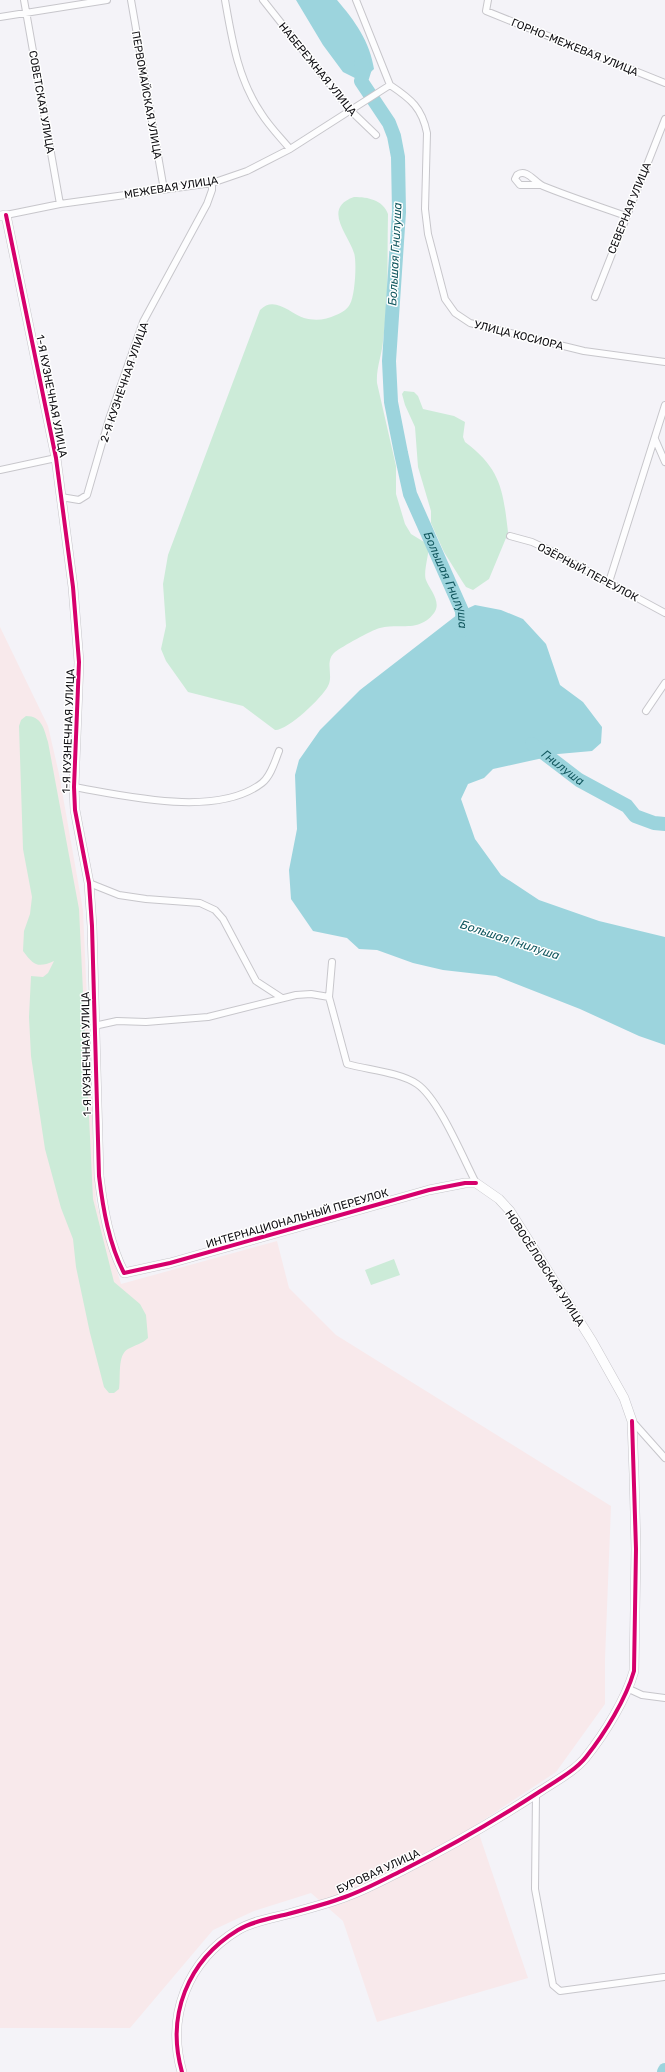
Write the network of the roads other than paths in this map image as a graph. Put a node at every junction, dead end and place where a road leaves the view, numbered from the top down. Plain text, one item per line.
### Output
1 (24, 0) edge
2 (107, 0) edge
3 (130, 0) edge
4 (225, 0) edge
5 (263, 0) edge
6 (356, 0) edge
7 (488, 0) edge
8 (27, 13) junction
9 (0, 17) edge
10 (665, 83) edge
11 (390, 85) junction
12 (351, 111) junction
13 (665, 118) edge
14 (376, 135) dead end
15 (290, 149) junction
16 (212, 183) junction
17 (541, 185) dead end
18 (164, 190) junction
19 (60, 204) junction
20 (3, 215) edge
21 (626, 216) junction
22 (594, 297) dead end
23 (665, 362) edge
24 (665, 405) edge
25 (655, 439) junction
26 (56, 458) junction
27 (665, 462) edge
28 (0, 470) edge
29 (61, 497) junction
30 (510, 536) dead end
31 (609, 582) junction
32 (665, 613) edge
33 (665, 684) edge
34 (646, 711) dead end
35 (279, 751) dead end
36 (74, 787) junction
37 (88, 883) junction
38 (332, 962) dead end
39 (329, 997) junction
40 (282, 998) junction
41 (94, 1026) junction
42 (476, 1183) junction
43 (124, 1273) joint
44 (632, 1421) junction
45 (665, 1458) edge
46 (628, 1689) junction
47 (665, 1698) edge
48 (536, 1793) junction
49 (664, 1977) edge
50 (182, 2072) edge

1 - 8 street, СОВЕТСКАЯ УЛИЦА
2 - 8 street
3 - 18 street, ПЕРВОМАЙСКАЯ УЛИЦА
4 - 15 street
5 - 12 street, НАБЕРЕЖНАЯ УЛИЦА
6 - 11 street
7 - 10 street, ГОРНО-МЕЖЕВАЯ УЛИЦА
8 - 9 street
8 - 19 street, СОВЕТСКАЯ УЛИЦА
11 - 12 street, МЕЖЕВАЯ УЛИЦА
11 - 23 street, УЛИЦА КОСИОРА
12 - 14 street, НАБЕРЕЖНАЯ УЛИЦА
12 - 15 street, МЕЖЕВАЯ УЛИЦА
13 - 21 street, СЕВЕРНАЯ УЛИЦА
15 - 16 street, МЕЖЕВАЯ УЛИЦА
16 - 18 street, МЕЖЕВАЯ УЛИЦА
16 - 29 street, 2-Я КУЗНЕЧНАЯ УЛИЦА
17 - 21 street
18 - 19 street, МЕЖЕВАЯ УЛИЦА
19 - 20 street, МЕЖЕВАЯ УЛИЦА
20 - 26 street, 1-Я КУЗНЕЧНАЯ УЛИЦА
21 - 22 street, СЕВЕРНАЯ УЛИЦА
24 - 25 street
25 - 27 street
25 - 31 street
26 - 28 street
26 - 29 street, 1-Я КУЗНЕЧНАЯ УЛИЦА
29 - 36 street, 1-Я КУЗНЕЧНАЯ УЛИЦА
30 - 31 street, ОЗЁРНЫЙ ПЕРЕУЛОК
31 - 32 street, ОЗЁРНЫЙ ПЕРЕУЛОК
33 - 34 street
35 - 36 street
36 - 37 street, 1-Я КУЗНЕЧНАЯ УЛИЦА
37 - 40 street
37 - 41 street, 1-Я КУЗНЕЧНАЯ УЛИЦА
38 - 39 street
39 - 40 street
39 - 42 street
40 - 41 street
41 - 43 street, 1-Я КУЗНЕЧНАЯ УЛИЦА
42 - 43 street, ИНТЕРНАЦИОНАЛЬНЫЙ ПЕРЕУЛОК
42 - 44 street, НОВОСЁЛОВСКАЯ УЛИЦА
44 - 45 street, НОВОСЁЛОВСКАЯ УЛИЦА
44 - 46 street, БУРОВАЯ УЛИЦА
46 - 47 street
46 - 48 street, БУРОВАЯ УЛИЦА
48 - 49 street
48 - 50 street, БУРОВАЯ УЛИЦА

